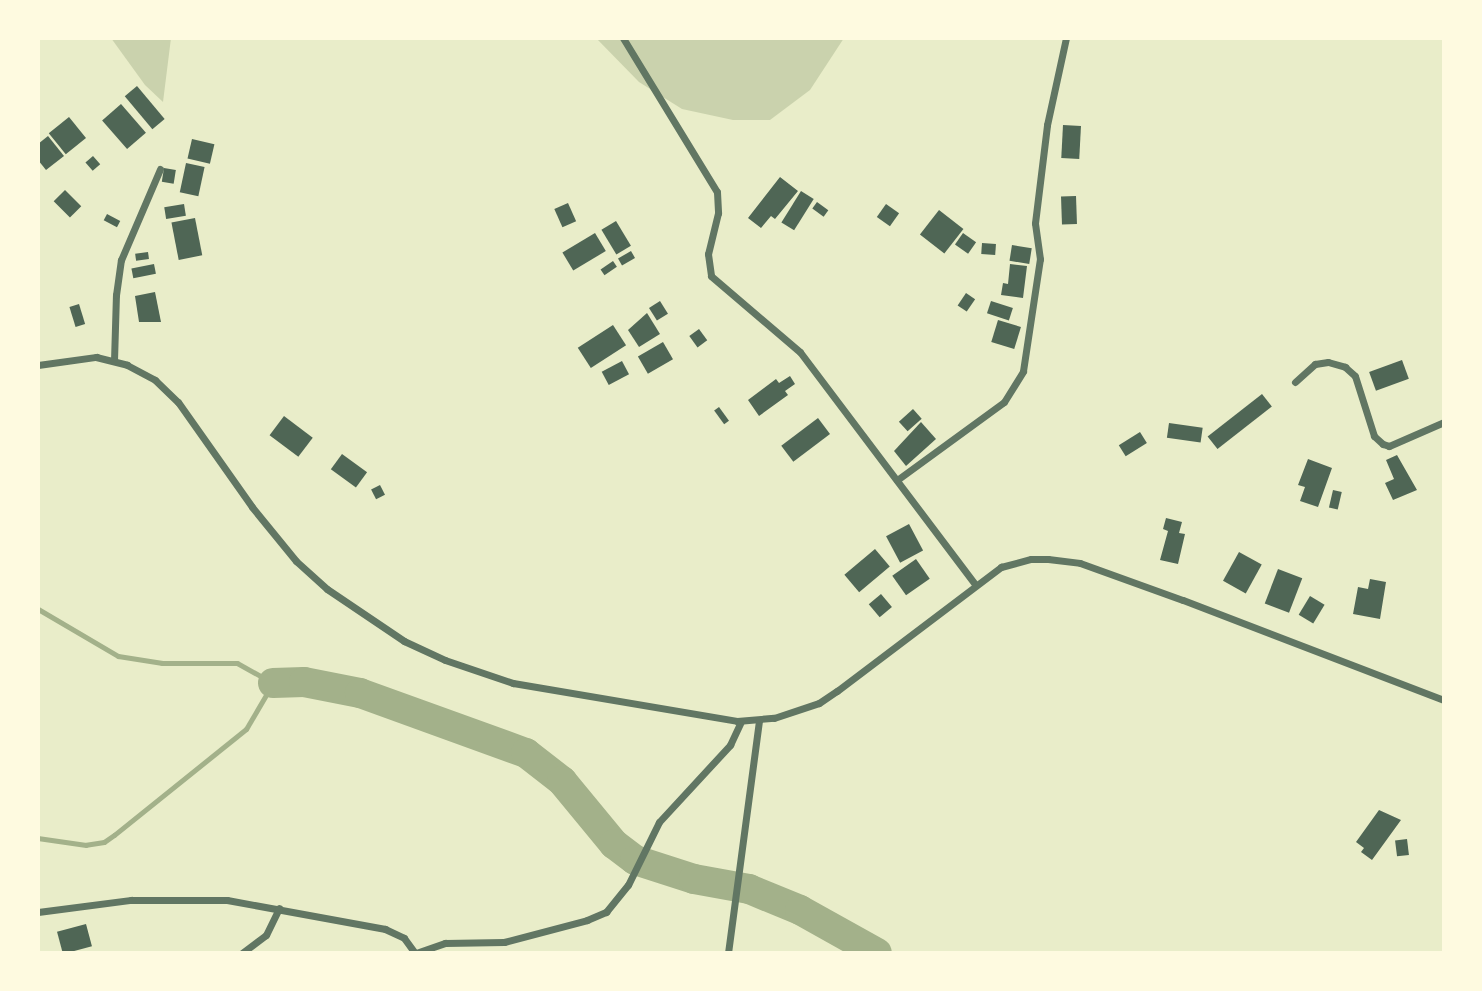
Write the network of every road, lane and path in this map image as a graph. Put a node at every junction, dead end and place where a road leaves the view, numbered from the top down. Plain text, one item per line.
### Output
1 (623, 38) edge
2 (1066, 38) edge
3 (160, 169) dead end
4 (114, 361) junction
5 (38, 365) edge
6 (1295, 382) dead end
7 (1444, 422) edge
8 (897, 480) junction
9 (975, 584) junction
10 (1444, 700) edge
11 (759, 720) junction
12 (741, 721) junction
13 (279, 908) junction
14 (38, 912) edge
15 (242, 953) edge
16 (416, 953) edge
17 (728, 953) edge

1 - 8 street
2 - 8 street
3 - 4 street
4 - 5 street
4 - 12 street
6 - 7 street
8 - 9 street
9 - 10 street
9 - 11 street
11 - 12 street
11 - 17 street
12 - 16 street
13 - 14 street
13 - 15 street
13 - 16 street

